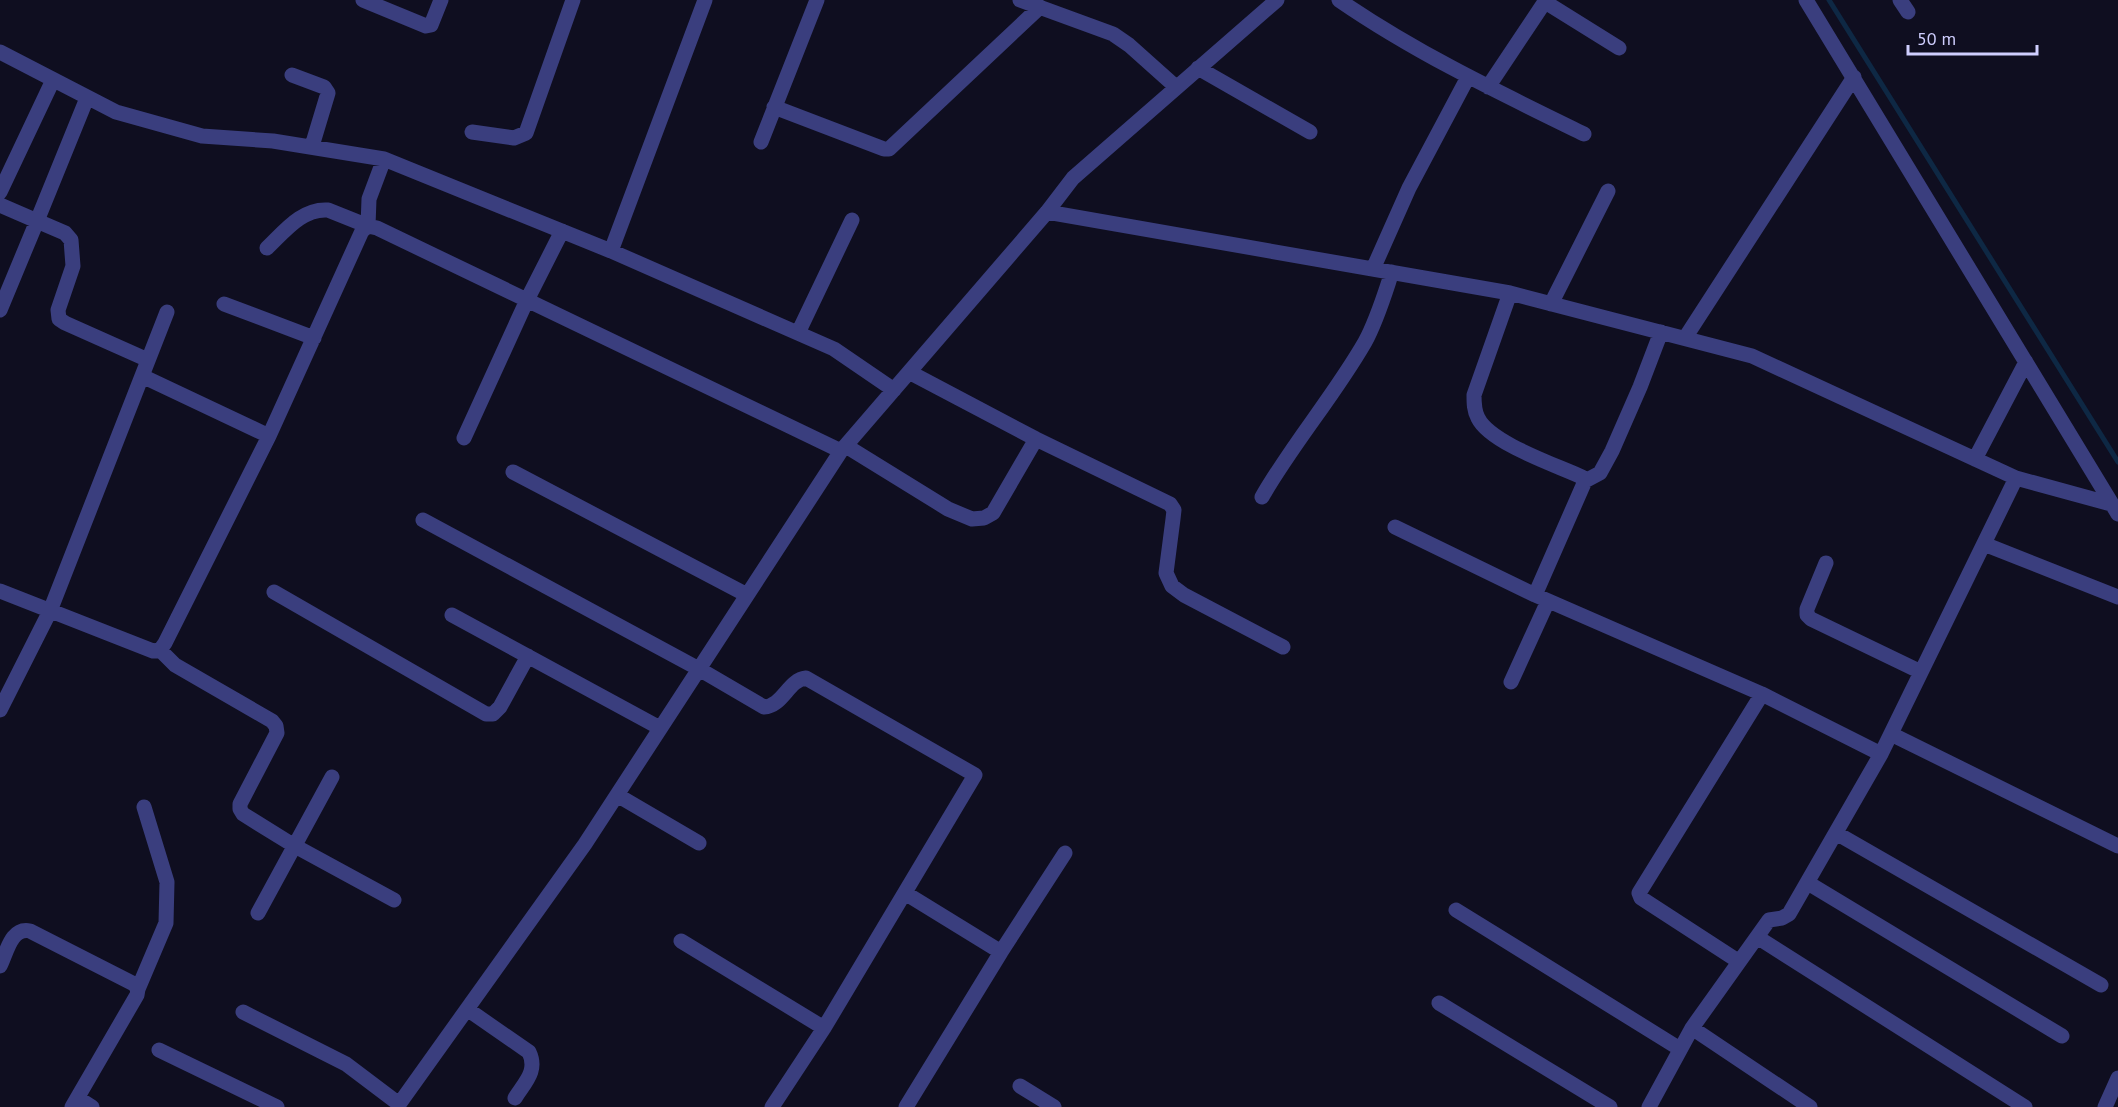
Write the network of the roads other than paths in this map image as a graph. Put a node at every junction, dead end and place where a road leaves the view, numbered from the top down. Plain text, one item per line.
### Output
1 (363, 0) edge
2 (441, 0) edge
3 (573, 0) edge
4 (705, 0) edge
5 (817, 0) edge
6 (1020, 0) edge
7 (1277, 0) edge
8 (1339, 0) edge
9 (1806, 0) edge
10 (1545, 1) edge
11 (1040, 7) junction
12 (1619, 48) dead end
13 (0, 52) edge
14 (1198, 68) junction
15 (292, 75) dead end
16 (1468, 77) junction
17 (1854, 77) junction
18 (53, 80) junction
19 (1176, 87) junction
20 (1488, 87) junction
21 (87, 98) junction
22 (774, 107) junction
23 (472, 132) dead end
24 (1310, 132) dead end
25 (1584, 134) dead end
26 (761, 142) dead end
27 (312, 146) junction
28 (384, 159) junction
29 (4, 175) edge
30 (0, 192) edge
31 (1608, 192) dead end
32 (0, 205) edge
33 (1047, 212) junction
34 (852, 220) dead end
35 (37, 221) junction
36 (368, 226) junction
37 (562, 231) junction
38 (267, 248) dead end
39 (611, 251) junction
40 (1373, 269) junction
41 (1392, 272) junction
42 (1510, 293) junction
43 (527, 300) junction
44 (224, 304) dead end
45 (1551, 304) junction
46 (0, 310) edge
47 (167, 312) dead end
48 (1660, 332) junction
49 (798, 333) junction
50 (314, 338) junction
51 (1685, 338) junction
52 (148, 360) junction
53 (2026, 362) junction
54 (909, 372) junction
55 (142, 376) junction
56 (894, 390) junction
57 (269, 436) junction
58 (464, 438) dead end
59 (1036, 439) junction
60 (843, 448) junction
61 (1976, 459) junction
62 (513, 472) dead end
63 (2016, 478) junction
64 (1585, 481) junction
65 (1262, 497) dead end
66 (2115, 509) edge
67 (423, 520) dead end
68 (1395, 527) dead end
69 (1984, 544) junction
70 (1826, 563) dead end
71 (0, 591) edge
72 (274, 592) dead end
73 (747, 595) junction
74 (2118, 597) edge
75 (1541, 598) junction
76 (50, 611) junction
77 (452, 615) dead end
78 (1283, 647) dead end
79 (160, 650) junction
80 (528, 656) junction
81 (699, 669) junction
82 (1921, 672) junction
83 (1511, 682) dead end
84 (1762, 694) junction
85 (0, 710) edge
86 (660, 728) junction
87 (1891, 734) junction
88 (1881, 754) junction
89 (332, 777) dead end
90 (617, 795) junction
91 (144, 807) dead end
92 (1836, 833) junction
93 (699, 843) dead end
94 (293, 844) junction
95 (2118, 846) edge
96 (1065, 854) dead end
97 (1808, 883) junction
98 (905, 893) junction
99 (394, 900) dead end
100 (1456, 910) dead end
101 (258, 912) dead end
102 (1757, 937) junction
103 (681, 941) dead end
104 (1001, 952) junction
105 (1738, 961) junction
106 (0, 966) edge
107 (2101, 984) dead end
108 (138, 989) junction
109 (1439, 1003) dead end
110 (467, 1010) junction
111 (243, 1012) dead end
112 (824, 1028) junction
113 (1692, 1028) junction
114 (2062, 1036) dead end
115 (1680, 1049) junction
116 (159, 1050) dead end
117 (2118, 1078) edge
118 (1020, 1086) dead end
119 (515, 1098) dead end
120 (75, 1102) edge
121 (398, 1106) edge
122 (92, 1107) edge
123 (277, 1107) edge
124 (772, 1107) edge
125 (906, 1107) edge
126 (1054, 1107) edge
127 (1610, 1107) edge
128 (1649, 1107) edge
129 (1810, 1107) edge
130 (2025, 1107) edge
131 (2106, 1107) edge

1 - 2 street
3 - 23 street
4 - 39 street
5 - 22 street
6 - 11 street
7 - 14 street
8 - 16 street
9 - 17 street
10 - 12 street
10 - 20 street
11 - 19 street
11 - 22 street
13 - 18 street
14 - 19 street
14 - 24 street
15 - 27 street
16 - 20 street
16 - 40 street
17 - 51 street
17 - 53 street
18 - 21 street
18 - 29 street
19 - 33 street
20 - 25 street
21 - 27 street
21 - 35 street
22 - 26 street
27 - 28 street
28 - 36 street
28 - 37 street
29 - 30 street
31 - 45 street
32 - 35 street
33 - 40 street
33 - 54 street
34 - 49 street
35 - 46 street
35 - 52 street
36 - 38 street
36 - 43 street
36 - 50 street
37 - 39 street
37 - 43 street
39 - 49 street
40 - 41 street
41 - 42 street
41 - 65 street
42 - 45 street
42 - 64 street
43 - 58 street
43 - 60 street
44 - 50 street
45 - 48 street
47 - 52 street
48 - 51 street
48 - 64 street
49 - 56 street
50 - 57 street
51 - 61 street
52 - 55 street
53 - 61 street
53 - 66 street
54 - 56 street
54 - 59 street
55 - 57 street
55 - 76 street
56 - 60 street
57 - 79 street
59 - 60 street
59 - 78 street
60 - 73 street
61 - 63 street
62 - 73 street
63 - 66 street
63 - 69 street
64 - 75 street
67 - 81 street
68 - 75 street
69 - 74 street
69 - 82 street
70 - 82 street
71 - 76 street
72 - 80 street
73 - 81 street
75 - 83 street
75 - 84 street
76 - 79 street
76 - 85 street
77 - 80 street
79 - 94 street
80 - 86 street
81 - 86 street
81 - 98 street
82 - 87 street
84 - 88 street
84 - 105 street
86 - 90 street
87 - 88 street
87 - 95 street
88 - 92 street
89 - 94 street
90 - 93 street
90 - 110 street
91 - 108 street
92 - 97 street
92 - 107 street
94 - 99 street
94 - 101 street
96 - 104 street
97 - 102 street
97 - 114 street
98 - 104 street
98 - 112 street
100 - 115 street
102 - 105 street
102 - 130 street
103 - 112 street
104 - 125 street
105 - 113 street
106 - 108 street
108 - 120 street
109 - 127 street
110 - 119 street
110 - 121 street
111 - 121 street
112 - 124 street
113 - 115 street
113 - 129 street
115 - 128 street
116 - 123 street
117 - 131 street
118 - 126 street
120 - 122 street

